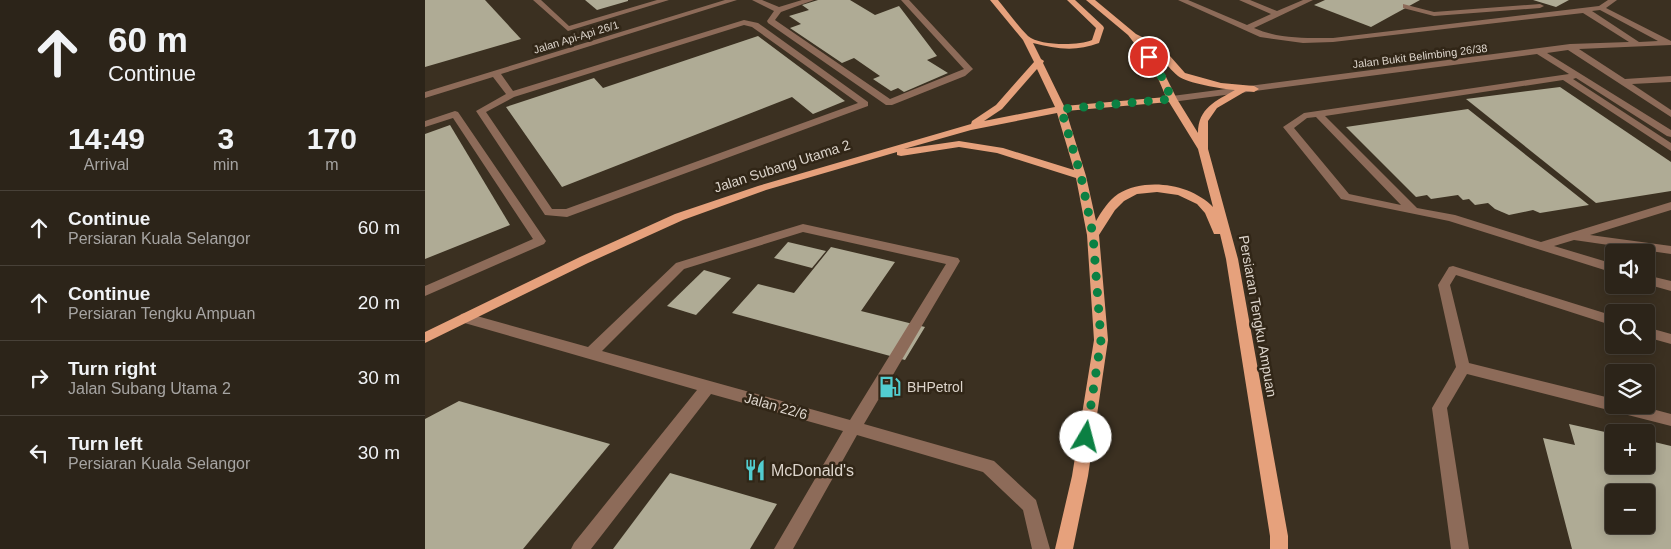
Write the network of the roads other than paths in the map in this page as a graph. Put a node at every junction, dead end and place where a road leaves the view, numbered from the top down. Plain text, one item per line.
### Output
1 (537, 0) edge
2 (665, 0) edge
3 (733, 0) edge
4 (756, 0) edge
5 (810, 0) edge
6 (905, 0) edge
7 (993, 0) edge
8 (1071, 0) edge
9 (1090, 0) edge
10 (1182, 0) edge
11 (1243, 0) edge
12 (1309, 0) edge
13 (1522, 0) edge
14 (1613, 0) edge
15 (720, 2) edge
16 (1406, 6) dead end
17 (1540, 6) junction
18 (1601, 8) junction
19 (778, 10) junction
20 (1584, 10) junction
21 (1562, 12) junction
22 (1277, 14) junction
23 (1247, 28) junction
24 (1131, 33) junction
25 (1027, 39) junction
26 (1669, 43) edge
27 (1637, 44) junction
28 (1570, 47) junction
29 (1540, 52) junction
30 (1039, 61) junction
31 (496, 74) junction
32 (1579, 75) junction
33 (1565, 77) junction
34 (1671, 79) edge
35 (1623, 82) junction
36 (1254, 89) junction
37 (1242, 90) junction
38 (425, 95) edge
39 (511, 95) junction
40 (1172, 99) junction
41 (1061, 109) junction
42 (1318, 114) junction
43 (1671, 114) edge
44 (425, 124) edge
45 (969, 127) junction
46 (1671, 134) edge
47 (1671, 148) edge
48 (1203, 149) junction
49 (851, 161) junction
50 (1081, 176) junction
51 (1671, 206) edge
52 (1414, 211) junction
53 (1093, 235) junction
54 (1572, 237) junction
55 (1541, 246) junction
56 (1671, 250) edge
57 (1232, 259) junction
58 (1605, 265) edge
59 (1655, 282) edge
60 (1671, 286) edge
61 (425, 291) edge
62 (466, 318) junction
63 (1605, 318) edge
64 (1655, 335) edge
65 (425, 338) edge
66 (1671, 339) edge
67 (591, 353) junction
68 (1463, 367) junction
69 (708, 387) junction
70 (1671, 420) edge
71 (853, 428) junction
72 (580, 549) edge
73 (783, 549) edge
74 (1041, 549) edge
75 (1064, 549) edge
76 (1279, 549) edge
77 (1461, 549) edge

1 - 2 street
3 - 15 street, Jalan Api-Api 26/1
4 - 19 street
5 - 19 street
6 - 19 street
7 - 25 main road
8 - 25 main road
9 - 24 main road
10 - 23 street
11 - 22 street
12 - 22 street
13 - 17 street
14 - 18 street
15 - 31 street, Jalan Api-Api 26/1
16 - 17 street
17 - 21 street
18 - 20 street
18 - 26 street
20 - 21 street
20 - 27 street
21 - 23 street
22 - 23 street
24 - 36 main road
24 - 40 main road, Persiaran Tengku Ampuan
25 - 30 main road
26 - 27 street, Jalan Bukit Belimbing 26/38
27 - 28 street, Jalan Bukit Belimbing 26/38
28 - 29 street, Jalan Bukit Belimbing 26/38
28 - 35 street
29 - 32 street
29 - 36 street, Jalan Bukit Belimbing 26/38
30 - 41 main road
30 - 45 main road
31 - 38 street, Jalan Api-Api 26/1
31 - 39 street
32 - 33 street
32 - 46 street
33 - 42 street
33 - 47 street
34 - 35 street
35 - 43 street
36 - 37 street, Jalan Bukit Belimbing 26/38
37 - 40 street, Jalan Bukit Belimbing 26/38
37 - 48 main road
39 - 39 street
40 - 41 main road, Jalan Subang Utama 2
40 - 48 main road, Persiaran Tengku Ampuan
41 - 45 main road, Jalan Subang Utama 2
41 - 50 main road
42 - 52 street
42 - 52 street
44 - 61 street
45 - 49 main road, Jalan Subang Utama 2
48 - 57 main road, Persiaran Tengku Ampuan
49 - 50 main road
49 - 62 main road, Jalan Subang Utama 2
50 - 53 main road
51 - 54 street
52 - 55 street
53 - 57 main road
53 - 75 main road
54 - 55 street
54 - 56 street
55 - 58 street
57 - 76 main road, Persiaran Tengku Ampuan
59 - 60 street
62 - 65 main road, Jalan Subang Utama 2
62 - 67 street, Jalan 22/6
63 - 68 street
64 - 66 street
67 - 69 street, Jalan 22/6
67 - 71 street
68 - 70 street
68 - 77 street
69 - 71 street, Jalan 22/6
69 - 72 street
71 - 73 street
71 - 74 street, Jalan 22/6

